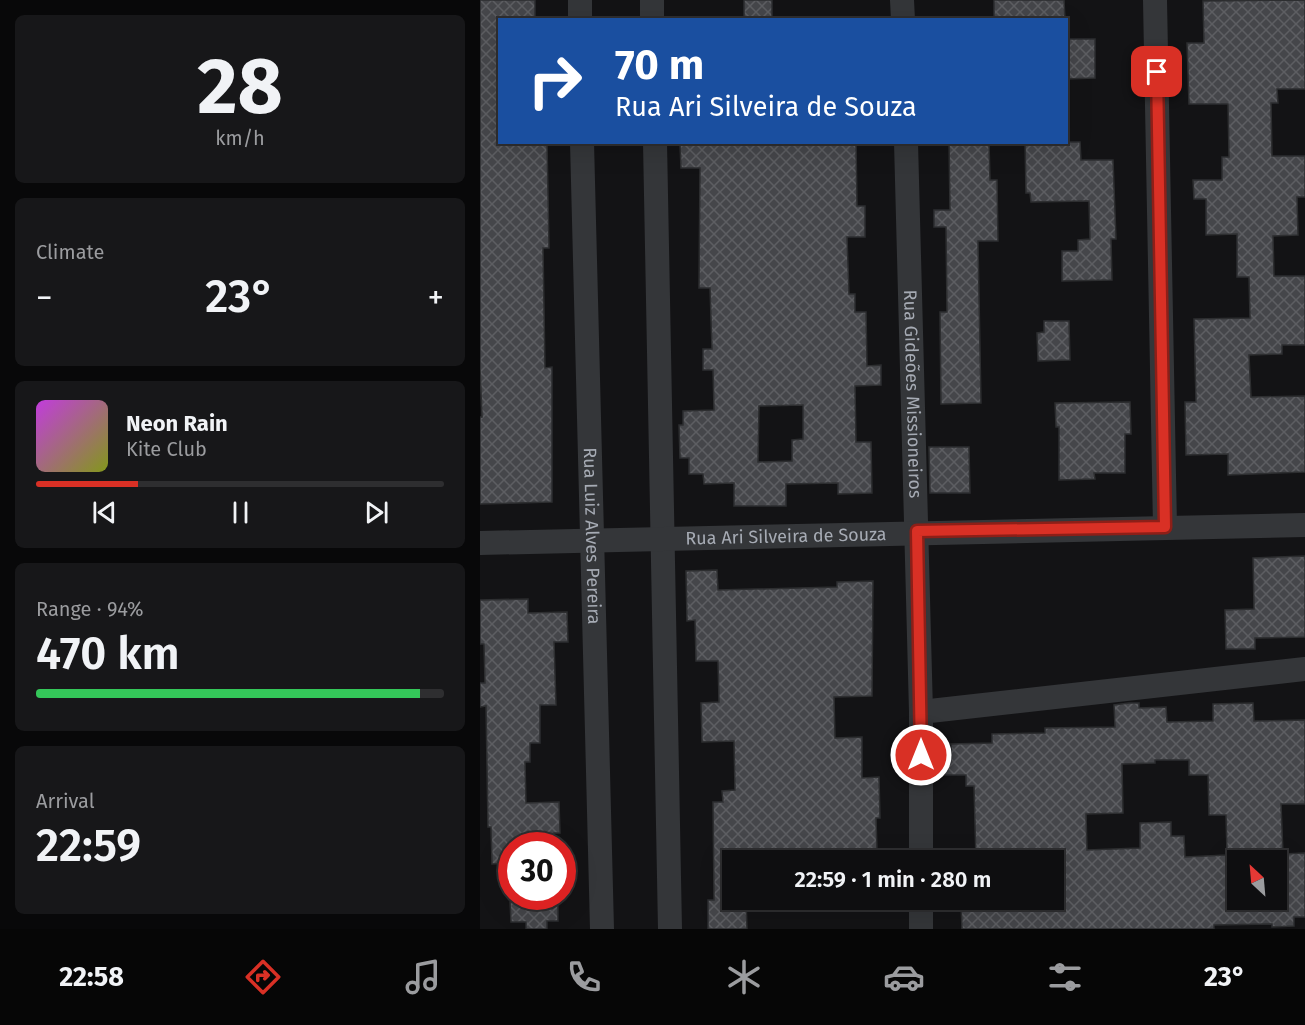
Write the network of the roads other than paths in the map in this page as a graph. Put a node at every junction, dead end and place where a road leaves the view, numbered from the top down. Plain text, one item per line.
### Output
1 (580, 0) edge
2 (652, 0) edge
3 (902, 0) edge
4 (1155, 0) edge
5 (580, 18) edge
6 (652, 18) edge
7 (903, 18) edge
8 (582, 144) edge
9 (655, 144) edge
10 (906, 144) edge
11 (1305, 525) edge
12 (1165, 527) junction
13 (917, 531) junction
14 (662, 539) junction
15 (590, 541) junction
16 (480, 543) edge
17 (1305, 669) edge
18 (921, 712) junction
19 (921, 850) edge
20 (921, 910) edge
21 (602, 929) edge
22 (670, 929) edge
23 (921, 929) edge

1 - 5 street
2 - 6 street
3 - 7 street
4 - 12 street
8 - 15 street, Rua Luiz Alves Pereira
9 - 14 street
10 - 13 street, Rua Gideões Missioneiros
11 - 12 street, Rua Ari Silveira de Souza
12 - 13 street, Rua Ari Silveira de Souza
13 - 14 street, Rua Ari Silveira de Souza
13 - 18 street, Rua Gideões Missioneiros
14 - 15 street, Rua Ari Silveira de Souza
14 - 22 street
15 - 16 street, Rua Ari Silveira de Souza
15 - 21 street, Rua Luiz Alves Pereira
17 - 18 street
18 - 19 street, Rua Gideões Missioneiros
20 - 23 street

